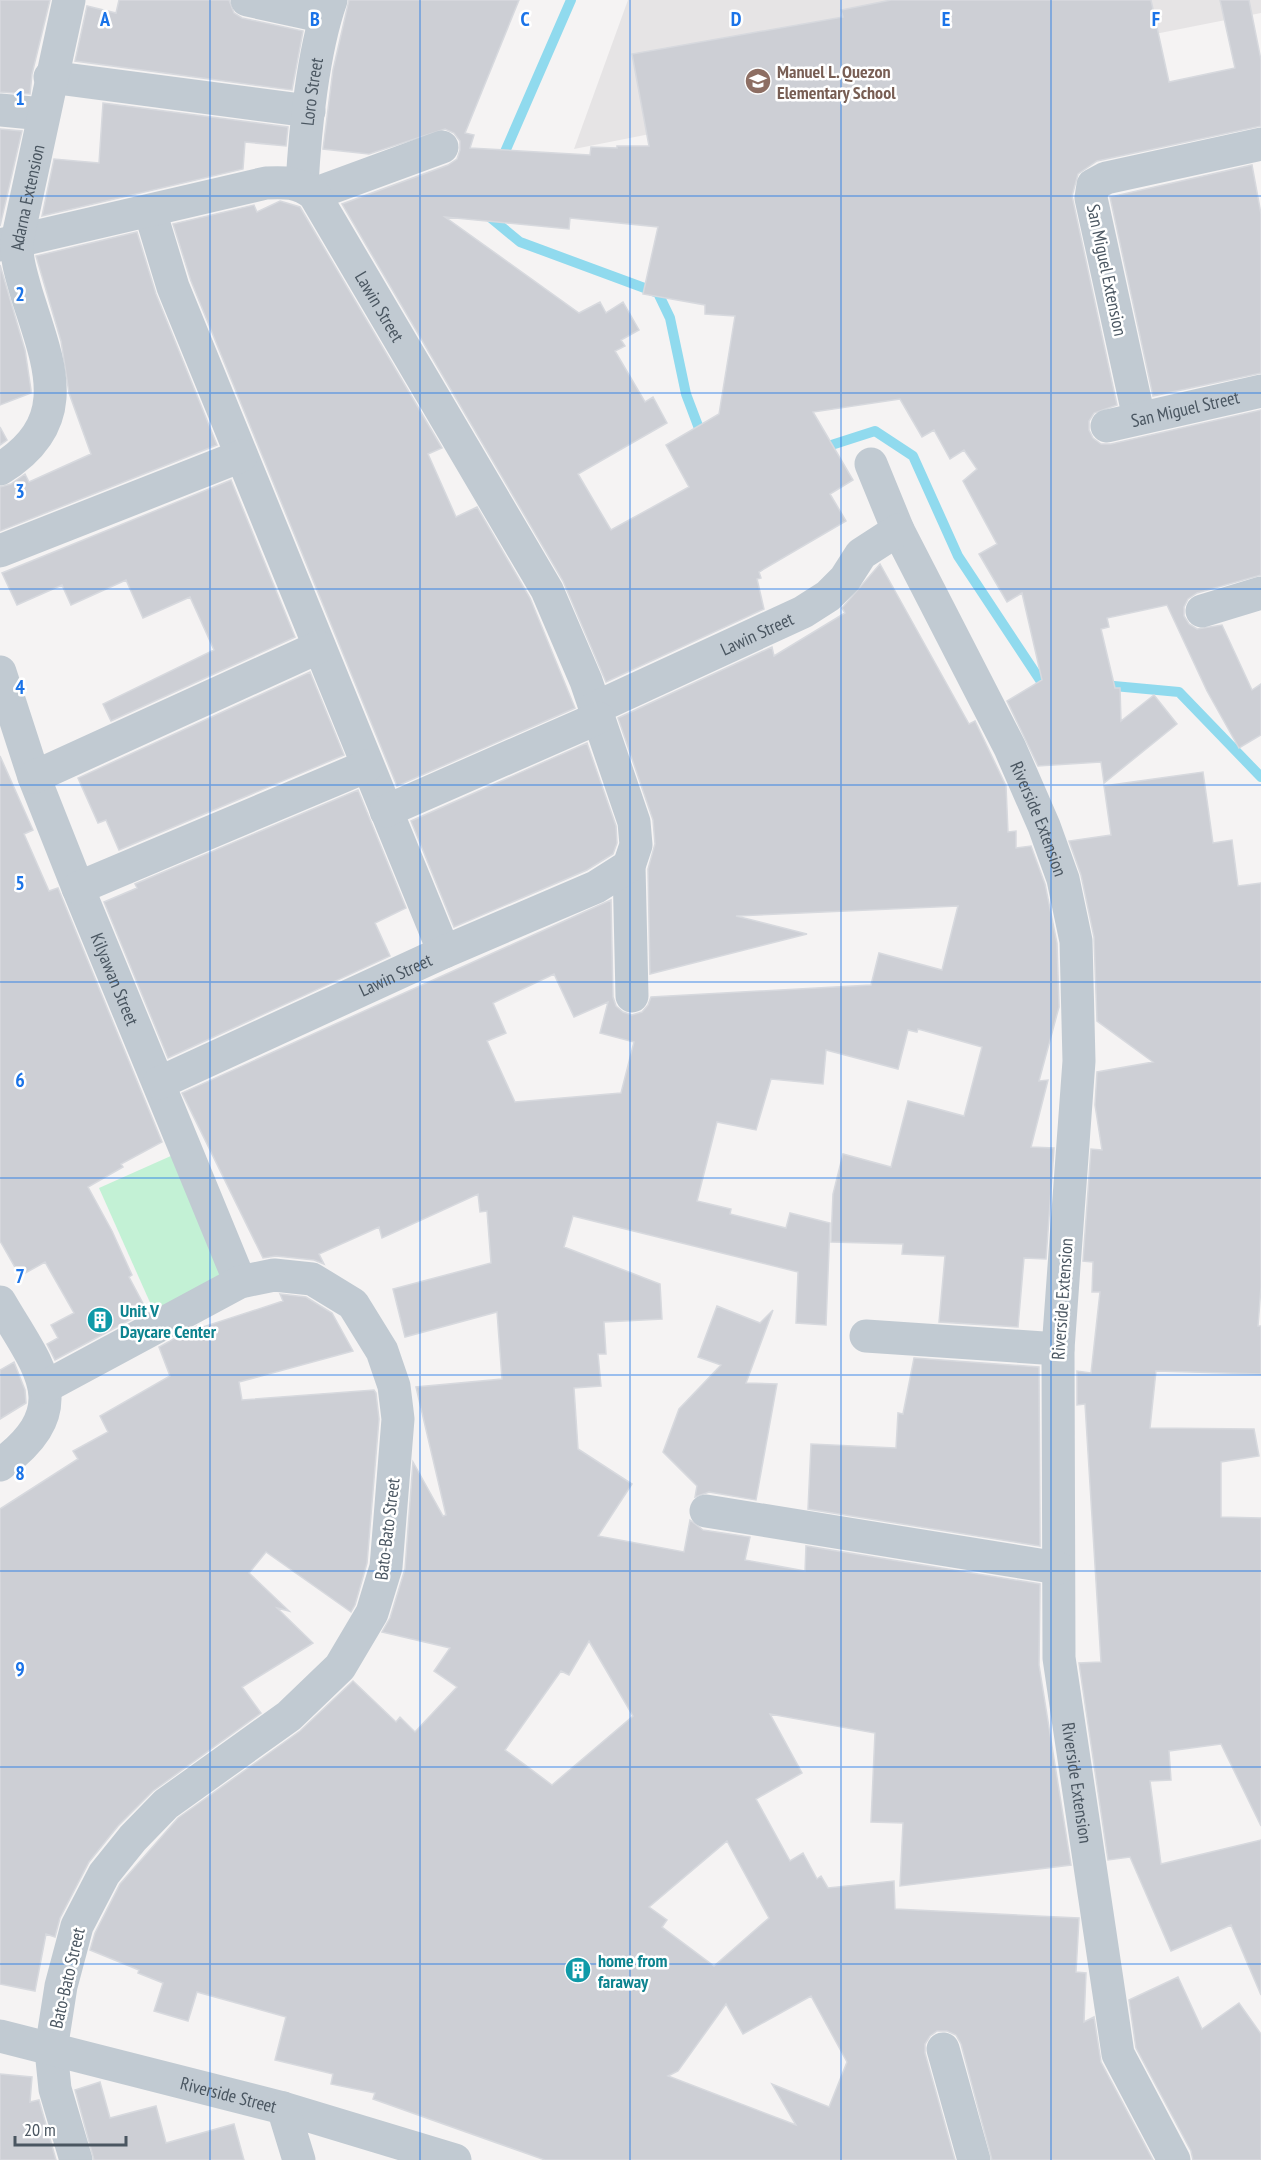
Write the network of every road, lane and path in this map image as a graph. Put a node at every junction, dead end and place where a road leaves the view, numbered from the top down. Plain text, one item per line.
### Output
1 (69, 0) edge
2 (247, 0) edge
3 (328, 8) edge
4 (50, 77) junction
5 (0, 110) edge
6 (309, 111) junction
7 (43, 114) junction
8 (1261, 144) edge
9 (442, 147) dead end
10 (308, 189) junction
11 (150, 211) junction
12 (8, 243) edge
13 (1261, 391) edge
14 (1139, 418) junction
15 (1107, 426) dead end
16 (241, 456) junction
17 (871, 464) dead end
18 (0, 469) edge
19 (898, 530) junction
20 (0, 551) edge
21 (1261, 593) edge
22 (1202, 611) dead end
23 (319, 647) junction
24 (0, 672) edge
25 (596, 713) junction
26 (367, 766) junction
27 (34, 777) junction
28 (386, 811) junction
29 (629, 866) junction
30 (78, 888) junction
31 (444, 952) junction
32 (632, 996) dead end
33 (159, 1083) junction
34 (240, 1282) junction
35 (0, 1302) edge
36 (866, 1336) dead end
37 (1058, 1348) junction
38 (45, 1387) junction
39 (0, 1465) edge
40 (706, 1511) dead end
41 (1058, 1568) junction
42 (0, 2036) edge
43 (943, 2049) dead end
44 (51, 2050) junction
45 (283, 2108) junction
46 (76, 2160) edge
47 (299, 2160) edge
48 (455, 2160) edge
49 (974, 2160) edge
50 (1174, 2160) edge

1 - 4 street, Adarna Extension
2 - 3 street
3 - 6 street, Loro Street
4 - 6 street
4 - 7 street, Adarna Extension
5 - 7 street
6 - 10 street, Loro Street
7 - 12 street, Adarna Extension
8 - 14 street, San Miguel Extension
9 - 10 street
10 - 11 street
10 - 25 street, Lawin Street
11 - 12 street
11 - 16 street
12 - 18 street, Adarna Extension
13 - 14 street, San Miguel Street
14 - 15 street, San Miguel Street
16 - 20 street
16 - 23 street
17 - 19 street, Riverside Extension
19 - 25 street, Lawin Street
19 - 37 street, Riverside Extension
21 - 22 street
23 - 26 street
23 - 27 street
24 - 27 street, Kilyawan Street
25 - 28 street
25 - 29 street, Lawin Street
26 - 28 street
26 - 30 street
27 - 30 street, Kilyawan Street
28 - 31 street
29 - 31 street, Lawin Street
29 - 32 street, Lawin Street
30 - 33 street, Kilyawan Street
31 - 33 street, Lawin Street
33 - 34 street, Kilyawan Street
34 - 38 street, Bato-Bato Street
34 - 44 street, Bato-Bato Street
35 - 38 street
36 - 37 street
37 - 41 street, Riverside Extension
38 - 39 street
40 - 41 street
41 - 50 street, Riverside Extension
42 - 44 street, Riverside Street
43 - 49 street
44 - 45 street, Riverside Street
44 - 46 street, Bato-Bato Street
45 - 47 street
45 - 48 street, Riverside Street

